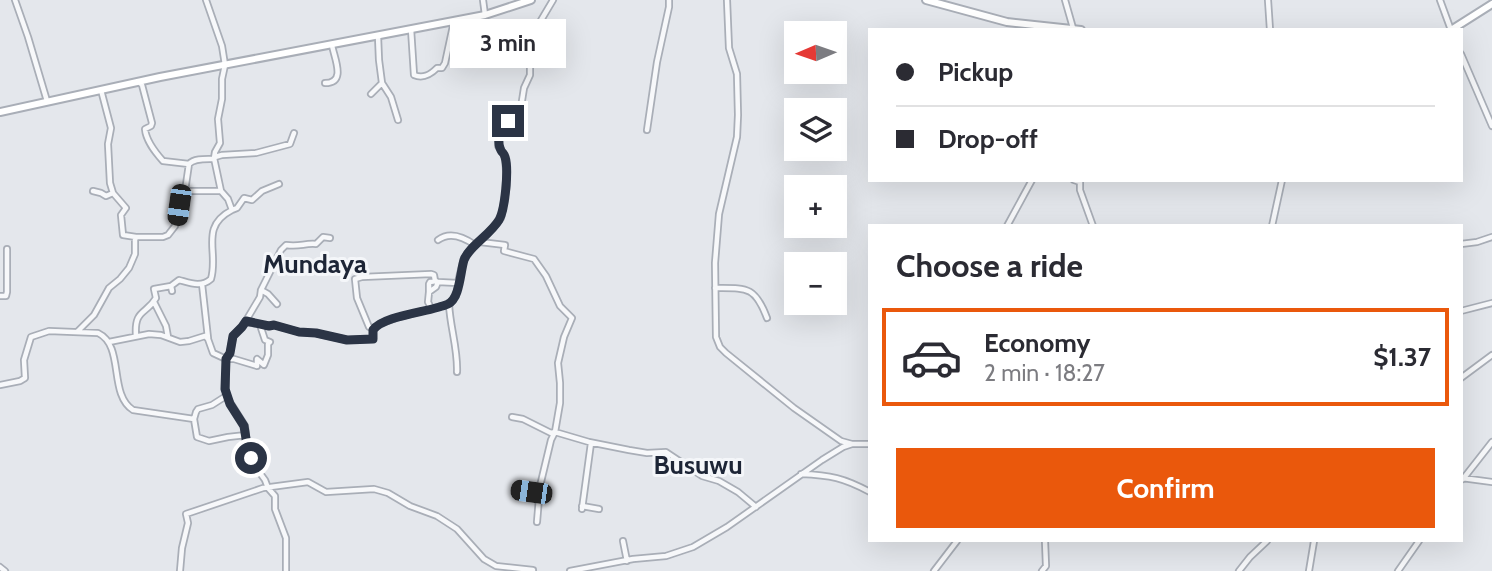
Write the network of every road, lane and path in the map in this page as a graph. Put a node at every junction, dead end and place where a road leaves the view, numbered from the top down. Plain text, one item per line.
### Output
1 (15, 0) edge
2 (206, 0) edge
3 (482, 0) edge
4 (531, 0) edge
5 (553, 0) edge
6 (669, 0) edge
7 (727, 0) edge
8 (926, 0) edge
9 (1065, 0) edge
10 (1268, 0) edge
11 (1440, 0) edge
12 (1492, 4) edge
13 (485, 15) junction
14 (454, 20) junction
15 (1073, 28) joint
16 (1270, 28) edge
17 (1450, 28) edge
18 (1454, 28) edge
19 (411, 29) junction
20 (378, 36) junction
21 (332, 45) junction
22 (1463, 59) edge
23 (225, 65) junction
24 (139, 82) junction
25 (325, 83) dead end
26 (382, 83) junction
27 (101, 90) junction
28 (371, 94) dead end
29 (47, 101) junction
30 (0, 112) edge
31 (398, 120) dead end
32 (1492, 126) edge
33 (647, 130) dead end
34 (294, 133) dead end
35 (214, 159) junction
36 (189, 164) junction
37 (1031, 182) edge
38 (1080, 182) edge
39 (1282, 182) edge
40 (279, 184) dead end
41 (93, 191) dead end
42 (185, 191) junction
43 (221, 191) junction
44 (113, 193) junction
45 (232, 209) junction
46 (1008, 224) edge
47 (1092, 224) edge
48 (1272, 224) edge
49 (136, 237) junction
50 (1492, 237) edge
51 (330, 238) dead end
52 (438, 240) dead end
53 (477, 244) junction
54 (1463, 244) edge
55 (8, 248) dead end
56 (436, 281) junction
57 (458, 283) junction
58 (202, 284) junction
59 (715, 288) junction
60 (261, 290) junction
61 (0, 296) edge
62 (154, 302) junction
63 (1492, 303) edge
64 (277, 304) dead end
65 (449, 304) junction
66 (431, 308) junction
67 (1463, 310) edge
68 (768, 318) dead end
69 (246, 321) junction
70 (260, 325) junction
71 (374, 328) junction
72 (77, 331) junction
73 (136, 336) junction
74 (168, 338) junction
75 (208, 338) junction
76 (109, 342) junction
77 (1492, 355) edge
78 (226, 359) junction
79 (457, 372) dead end
80 (1463, 377) edge
81 (0, 385) edge
82 (226, 396) junction
83 (512, 417) dead end
84 (194, 419) junction
85 (555, 432) junction
86 (246, 435) junction
87 (1492, 442) edge
88 (591, 443) junction
89 (852, 444) junction
90 (868, 444) edge
91 (801, 474) junction
92 (1463, 478) edge
93 (1463, 479) edge
94 (1492, 482) edge
95 (268, 488) junction
96 (514, 489) dead end
97 (868, 491) edge
98 (539, 493) junction
99 (756, 507) junction
100 (599, 509) dead end
101 (537, 522) dead end
102 (624, 541) dead end
103 (956, 542) edge
104 (1045, 542) edge
105 (1266, 542) edge
106 (1314, 542) edge
107 (1418, 542) edge
108 (627, 561) junction
109 (0, 567) edge
110 (533, 570) edge
111 (5, 571) edge
112 (180, 571) edge
113 (286, 571) edge
114 (523, 571) edge
115 (540, 571) edge
116 (570, 571) edge
117 (934, 571) edge
118 (1042, 571) edge
119 (1239, 571) edge
120 (1309, 571) edge
121 (1398, 571) edge

1 - 29 street
2 - 23 street
3 - 13 street
4 - 13 main road
5 - 53 street
6 - 33 street
7 - 59 street
8 - 15 main road
9 - 15 street
10 - 16 street
11 - 17 street
12 - 18 main road
13 - 14 main road
14 - 19 main road
14 - 19 street
19 - 20 main road
20 - 21 main road
20 - 26 street
21 - 23 main road
21 - 25 street
22 - 32 street
23 - 24 main road
23 - 35 street
24 - 27 main road
24 - 36 street
26 - 28 street
26 - 31 street
27 - 29 main road
27 - 44 street
29 - 30 main road
34 - 35 street
35 - 36 street
35 - 43 street
36 - 42 street
37 - 46 street
38 - 47 street
39 - 48 street
40 - 45 street
41 - 44 street
42 - 43 street
42 - 49 street
43 - 45 street
44 - 49 street
45 - 58 street
49 - 72 street
50 - 54 street
51 - 60 street
52 - 53 street
53 - 57 street
53 - 85 street
55 - 61 street
56 - 57 street
56 - 66 street
56 - 71 street
57 - 65 street
58 - 62 street
58 - 75 street
59 - 68 street
59 - 89 street
60 - 64 street
60 - 69 street
62 - 73 street
62 - 74 street
63 - 67 street
65 - 66 street
65 - 79 street
66 - 71 street
69 - 70 street
69 - 78 street
70 - 71 street
70 - 78 street
72 - 76 street
72 - 81 street
73 - 74 street
73 - 76 street
74 - 75 street
75 - 78 street
76 - 84 street
77 - 80 street
78 - 82 street
82 - 84 street
82 - 86 street
83 - 85 street
84 - 86 street
85 - 88 street
85 - 98 street
86 - 95 street
87 - 92 street
88 - 99 street
88 - 100 street
89 - 90 street
89 - 91 street
91 - 97 street
91 - 99 street
93 - 94 street
95 - 110 street
95 - 112 street
95 - 113 street
96 - 98 street
98 - 101 street
99 - 108 street
102 - 108 street
103 - 117 street
104 - 118 street
105 - 119 street
106 - 120 street
107 - 121 street
108 - 116 street
109 - 111 street
110 - 114 street
110 - 115 street

